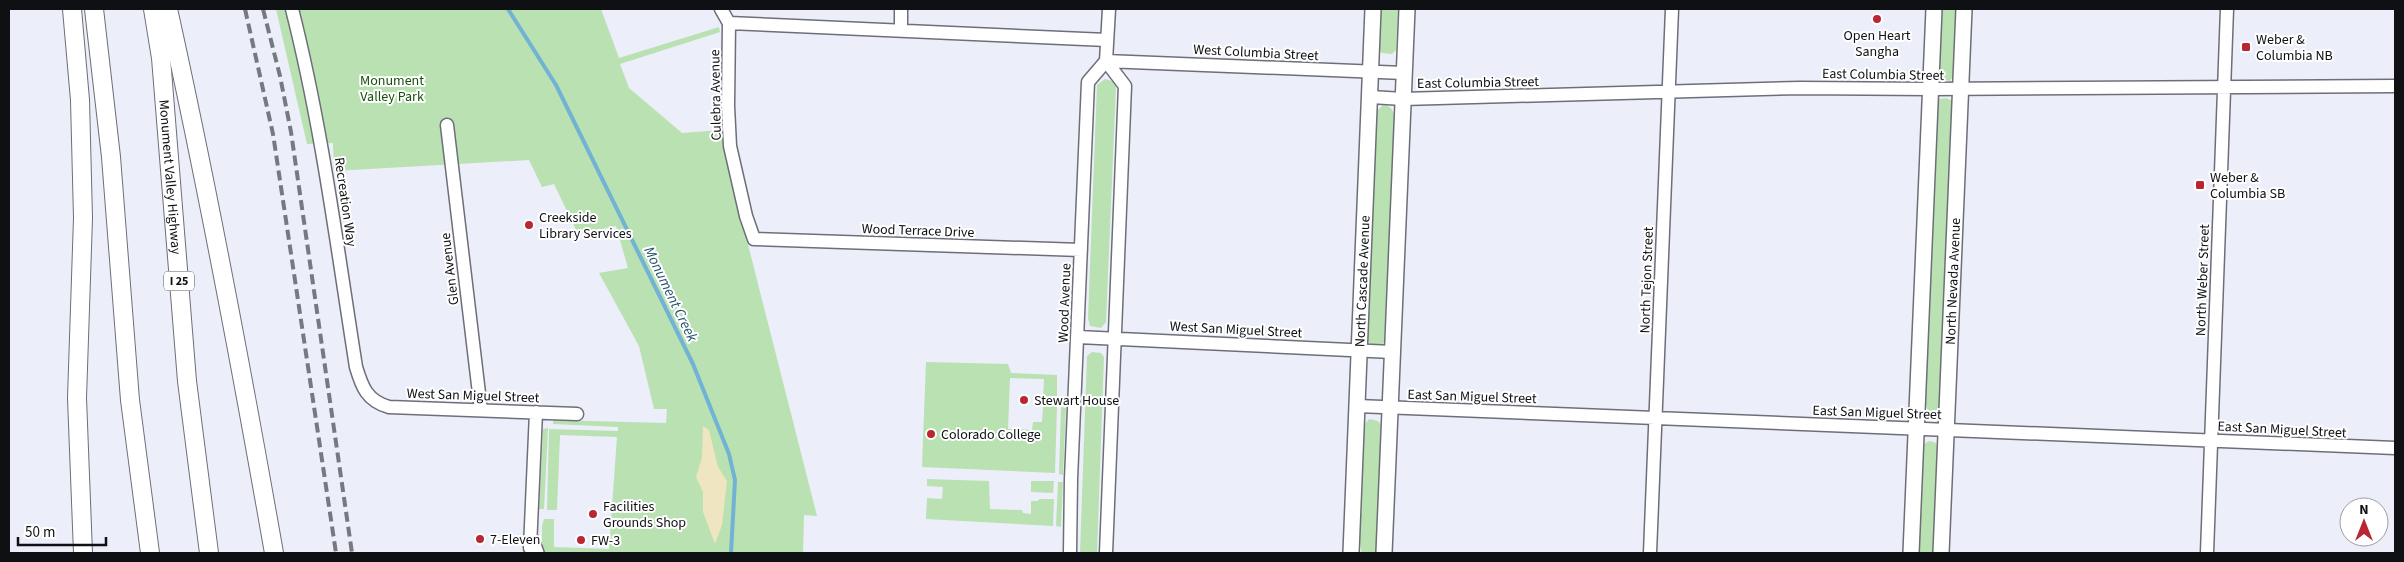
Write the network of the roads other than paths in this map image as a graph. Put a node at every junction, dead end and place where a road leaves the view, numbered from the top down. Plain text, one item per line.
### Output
1 (72, 9) edge
2 (94, 9) edge
3 (153, 9) edge
4 (168, 9) edge
5 (292, 9) edge
6 (722, 9) edge
7 (901, 9) edge
8 (1108, 9) edge
9 (1373, 9) edge
10 (1407, 9) edge
11 (1672, 9) edge
12 (1934, 9) edge
13 (1964, 9) edge
14 (2227, 9) edge
15 (729, 23) junction
16 (901, 30) junction
17 (1107, 40) junction
18 (1106, 61) junction
19 (1370, 73) junction
20 (1404, 73) junction
21 (2224, 86) junction
22 (2395, 86) edge
23 (1931, 89) junction
24 (1960, 89) junction
25 (1669, 91) junction
26 (1371, 97) junction
27 (1403, 99) junction
28 (447, 125) dead end
29 (754, 239) joint
30 (1081, 250) junction
31 (1078, 337) junction
32 (1114, 338) junction
33 (1358, 351) junction
34 (1392, 352) junction
35 (370, 398) joint
36 (1357, 406) junction
37 (1390, 407) junction
38 (481, 410) junction
39 (536, 412) junction
40 (577, 414) dead end
41 (1655, 418) junction
42 (1916, 428) junction
43 (1946, 429) junction
44 (2212, 440) junction
45 (2395, 448) edge
46 (532, 549) edge
47 (83, 553) edge
48 (150, 553) edge
49 (209, 553) edge
50 (274, 553) edge
51 (1070, 553) edge
52 (1106, 553) edge
53 (1351, 553) edge
54 (1384, 553) edge
55 (1650, 553) edge
56 (1911, 553) edge
57 (1941, 553) edge
58 (2207, 553) edge

1 - 47 highway
2 - 48 highway
3 - 49 highway, Monument Valley Highway / I 25
4 - 50 highway
5 - 35 street, Recreation Way
6 - 15 street, Culebra Avenue
7 - 16 street
8 - 17 street
9 - 19 main road, North Cascade Avenue
10 - 20 main road
11 - 25 street, North Tejon Street
12 - 23 main road, North Nevada Avenue
13 - 24 main road, North Nevada Avenue
14 - 21 street, North Weber Street
15 - 16 street
15 - 29 street, Culebra Avenue
16 - 17 street
17 - 18 street
18 - 19 street, West Columbia Street
18 - 30 street, Wood Avenue
18 - 32 street
19 - 20 street, West Columbia Street
19 - 26 main road, North Cascade Avenue
20 - 27 main road
21 - 22 street, East Columbia Street
21 - 24 street, East Columbia Street
21 - 44 street, North Weber Street
23 - 24 street, East Columbia Street
23 - 25 street, East Columbia Street
23 - 42 main road, North Nevada Avenue
24 - 43 main road, North Nevada Avenue
25 - 27 street, East Columbia Street
25 - 41 street, North Tejon Street
26 - 27 street, East Columbia Street
26 - 33 main road, North Cascade Avenue
27 - 34 main road
28 - 38 street, Glen Avenue
29 - 30 street, Wood Terrace Drive
30 - 31 street, Wood Avenue
31 - 32 street, West San Miguel Street
31 - 51 street, Wood Avenue
32 - 33 street, West San Miguel Street
32 - 52 street
33 - 34 street, West San Miguel Street
33 - 36 main road, North Cascade Avenue
34 - 37 main road
35 - 38 street, West San Miguel Street
36 - 37 street, East San Miguel Street
36 - 53 main road, North Cascade Avenue
37 - 41 street, East San Miguel Street
37 - 54 main road
38 - 39 street, West San Miguel Street
39 - 40 street, West San Miguel Street
39 - 46 street
41 - 42 street, East San Miguel Street
41 - 55 street, North Tejon Street
42 - 43 street, East San Miguel Street
42 - 56 main road, North Nevada Avenue
43 - 44 street, East San Miguel Street
43 - 57 main road, North Nevada Avenue
44 - 45 street, East San Miguel Street
44 - 58 street, North Weber Street

